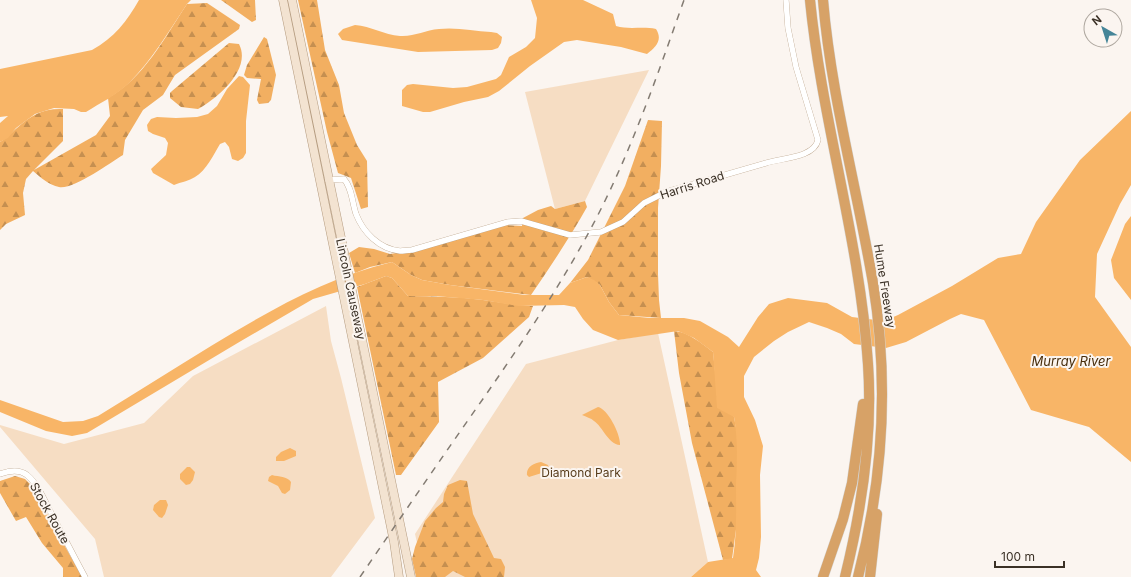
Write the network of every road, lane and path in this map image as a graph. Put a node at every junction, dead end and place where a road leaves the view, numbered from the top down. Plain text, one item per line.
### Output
1 (282, 0) edge
2 (292, 0) edge
3 (786, 0) edge
4 (810, 0) edge
5 (822, 0) edge
6 (328, 180) junction
7 (320, 181) junction
8 (866, 395) junction
9 (879, 452) junction
10 (0, 474) edge
11 (85, 577) edge
12 (399, 577) edge
13 (411, 577) edge
14 (823, 577) edge
15 (845, 577) edge
16 (858, 577) edge
17 (870, 577) edge

1 - 7 main road, Lincoln Causeway
2 - 6 main road, Lincoln Causeway
3 - 6 street, Harris Road
4 - 8 highway
5 - 9 highway, Hume Freeway
6 - 7 main road
6 - 13 main road, Lincoln Causeway
7 - 12 main road, Lincoln Causeway
8 - 14 highway
8 - 15 highway
9 - 16 highway, Hume Freeway
9 - 17 highway
10 - 11 street, Stock Route

